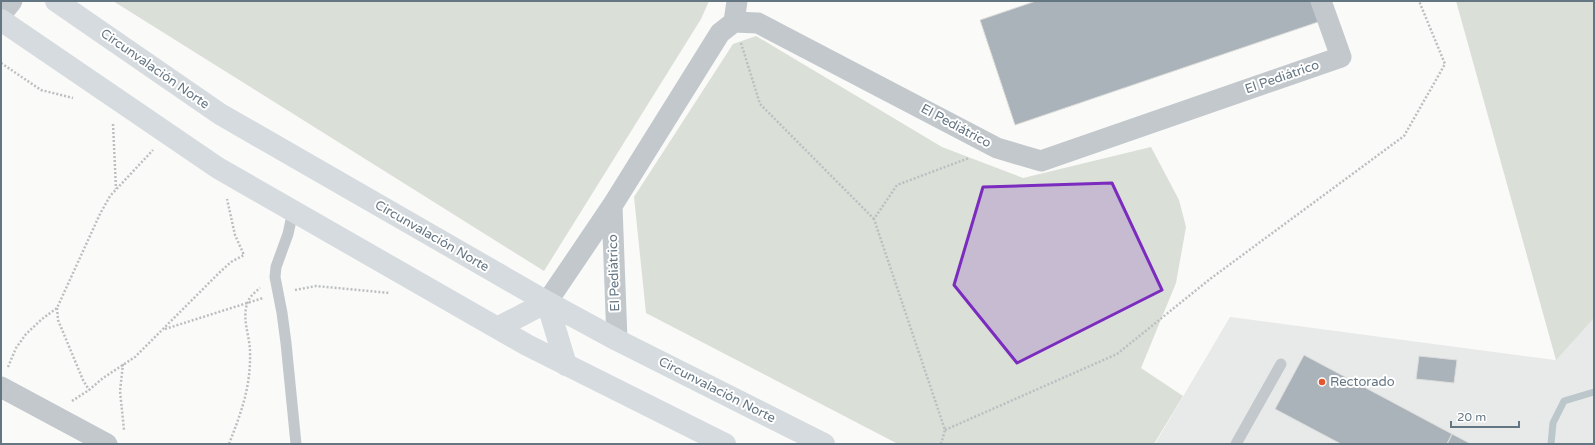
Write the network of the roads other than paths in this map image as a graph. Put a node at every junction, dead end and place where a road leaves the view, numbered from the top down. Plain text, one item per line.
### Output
1 (12, 1) edge
2 (56, 1) edge
3 (737, 1) edge
4 (1321, 1) edge
5 (1, 15) edge
6 (1, 20) edge
7 (734, 22) junction
8 (612, 206) junction
9 (293, 212) junction
10 (547, 302) junction
11 (497, 328) junction
12 (617, 340) junction
13 (1281, 364) dead end
14 (566, 365) junction
15 (4, 378) edge
16 (116, 440) edge
17 (296, 444) edge
18 (725, 444) edge
19 (824, 444) edge
20 (1236, 444) edge

1 - 5 street
2 - 10 highway, Circunvalación Norte
3 - 7 street
4 - 7 street, El Pediátrico
6 - 9 highway
7 - 8 street, El Pediátrico
8 - 10 street, El Pediátrico
8 - 12 street, El Pediátrico
9 - 11 highway
9 - 17 lane
10 - 11 highway
10 - 12 highway, Circunvalación Norte
10 - 14 highway
11 - 14 highway
12 - 19 highway, Circunvalación Norte
13 - 20 lane
14 - 18 highway
15 - 16 street

